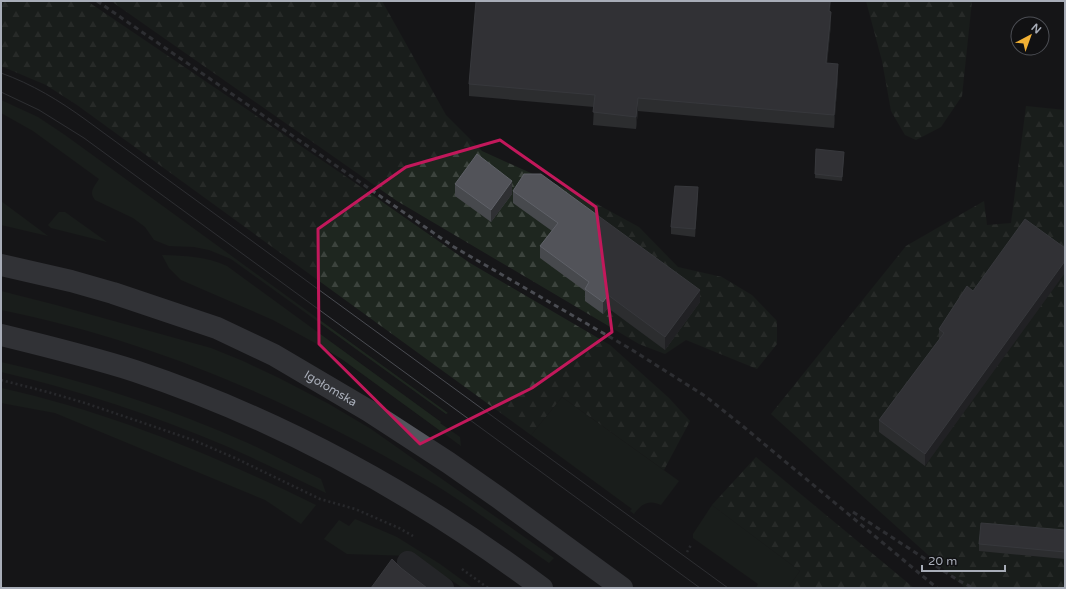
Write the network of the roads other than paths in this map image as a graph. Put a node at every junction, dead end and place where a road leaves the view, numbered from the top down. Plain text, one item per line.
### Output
1 (1, 257) edge
2 (1, 265) edge
3 (25, 270) junction
4 (1, 335) edge
5 (408, 562) dead end
6 (443, 588) edge
7 (542, 588) edge
8 (622, 588) edge

1 - 3 lane
2 - 3 main road, Igołomska
3 - 8 main road, Igołomska
4 - 7 main road
5 - 6 lane

